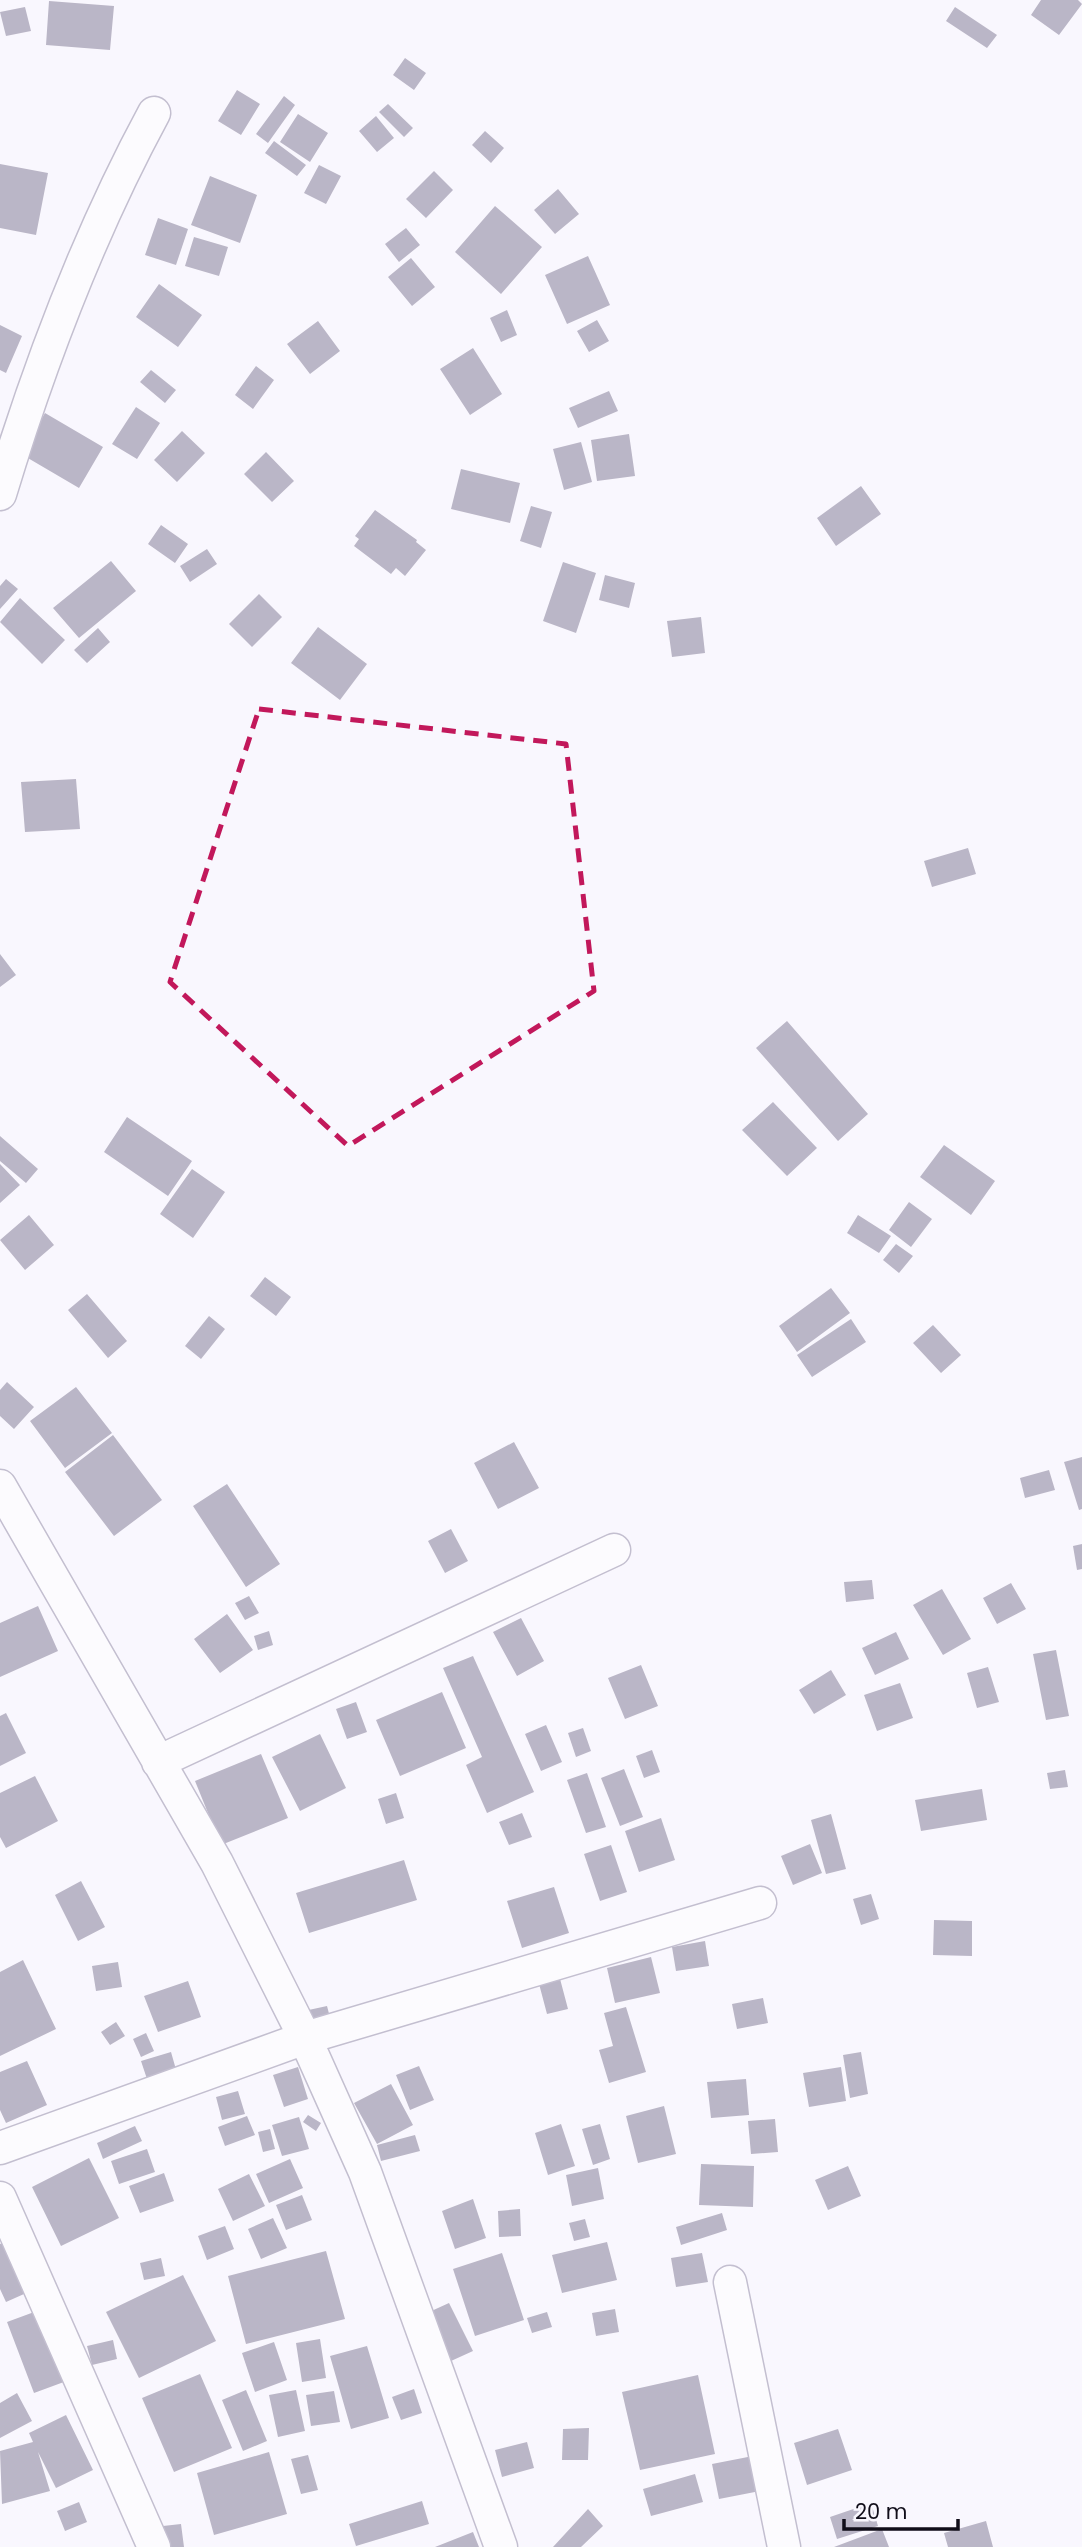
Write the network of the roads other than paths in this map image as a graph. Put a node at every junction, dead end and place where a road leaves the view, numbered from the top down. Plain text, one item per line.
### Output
1 (154, 113) dead end
2 (0, 494) edge
3 (0, 1486) edge
4 (614, 1550) dead end
5 (158, 1762) junction
6 (760, 1903) dead end
7 (305, 2038) junction
8 (0, 2148) edge
9 (0, 2198) edge
10 (730, 2282) dead end
11 (154, 2547) edge
12 (500, 2547) edge
13 (784, 2547) edge

1 - 2 street
3 - 5 street
4 - 5 street
5 - 7 street
6 - 7 street
7 - 8 street
7 - 12 street
9 - 11 street
10 - 13 street

